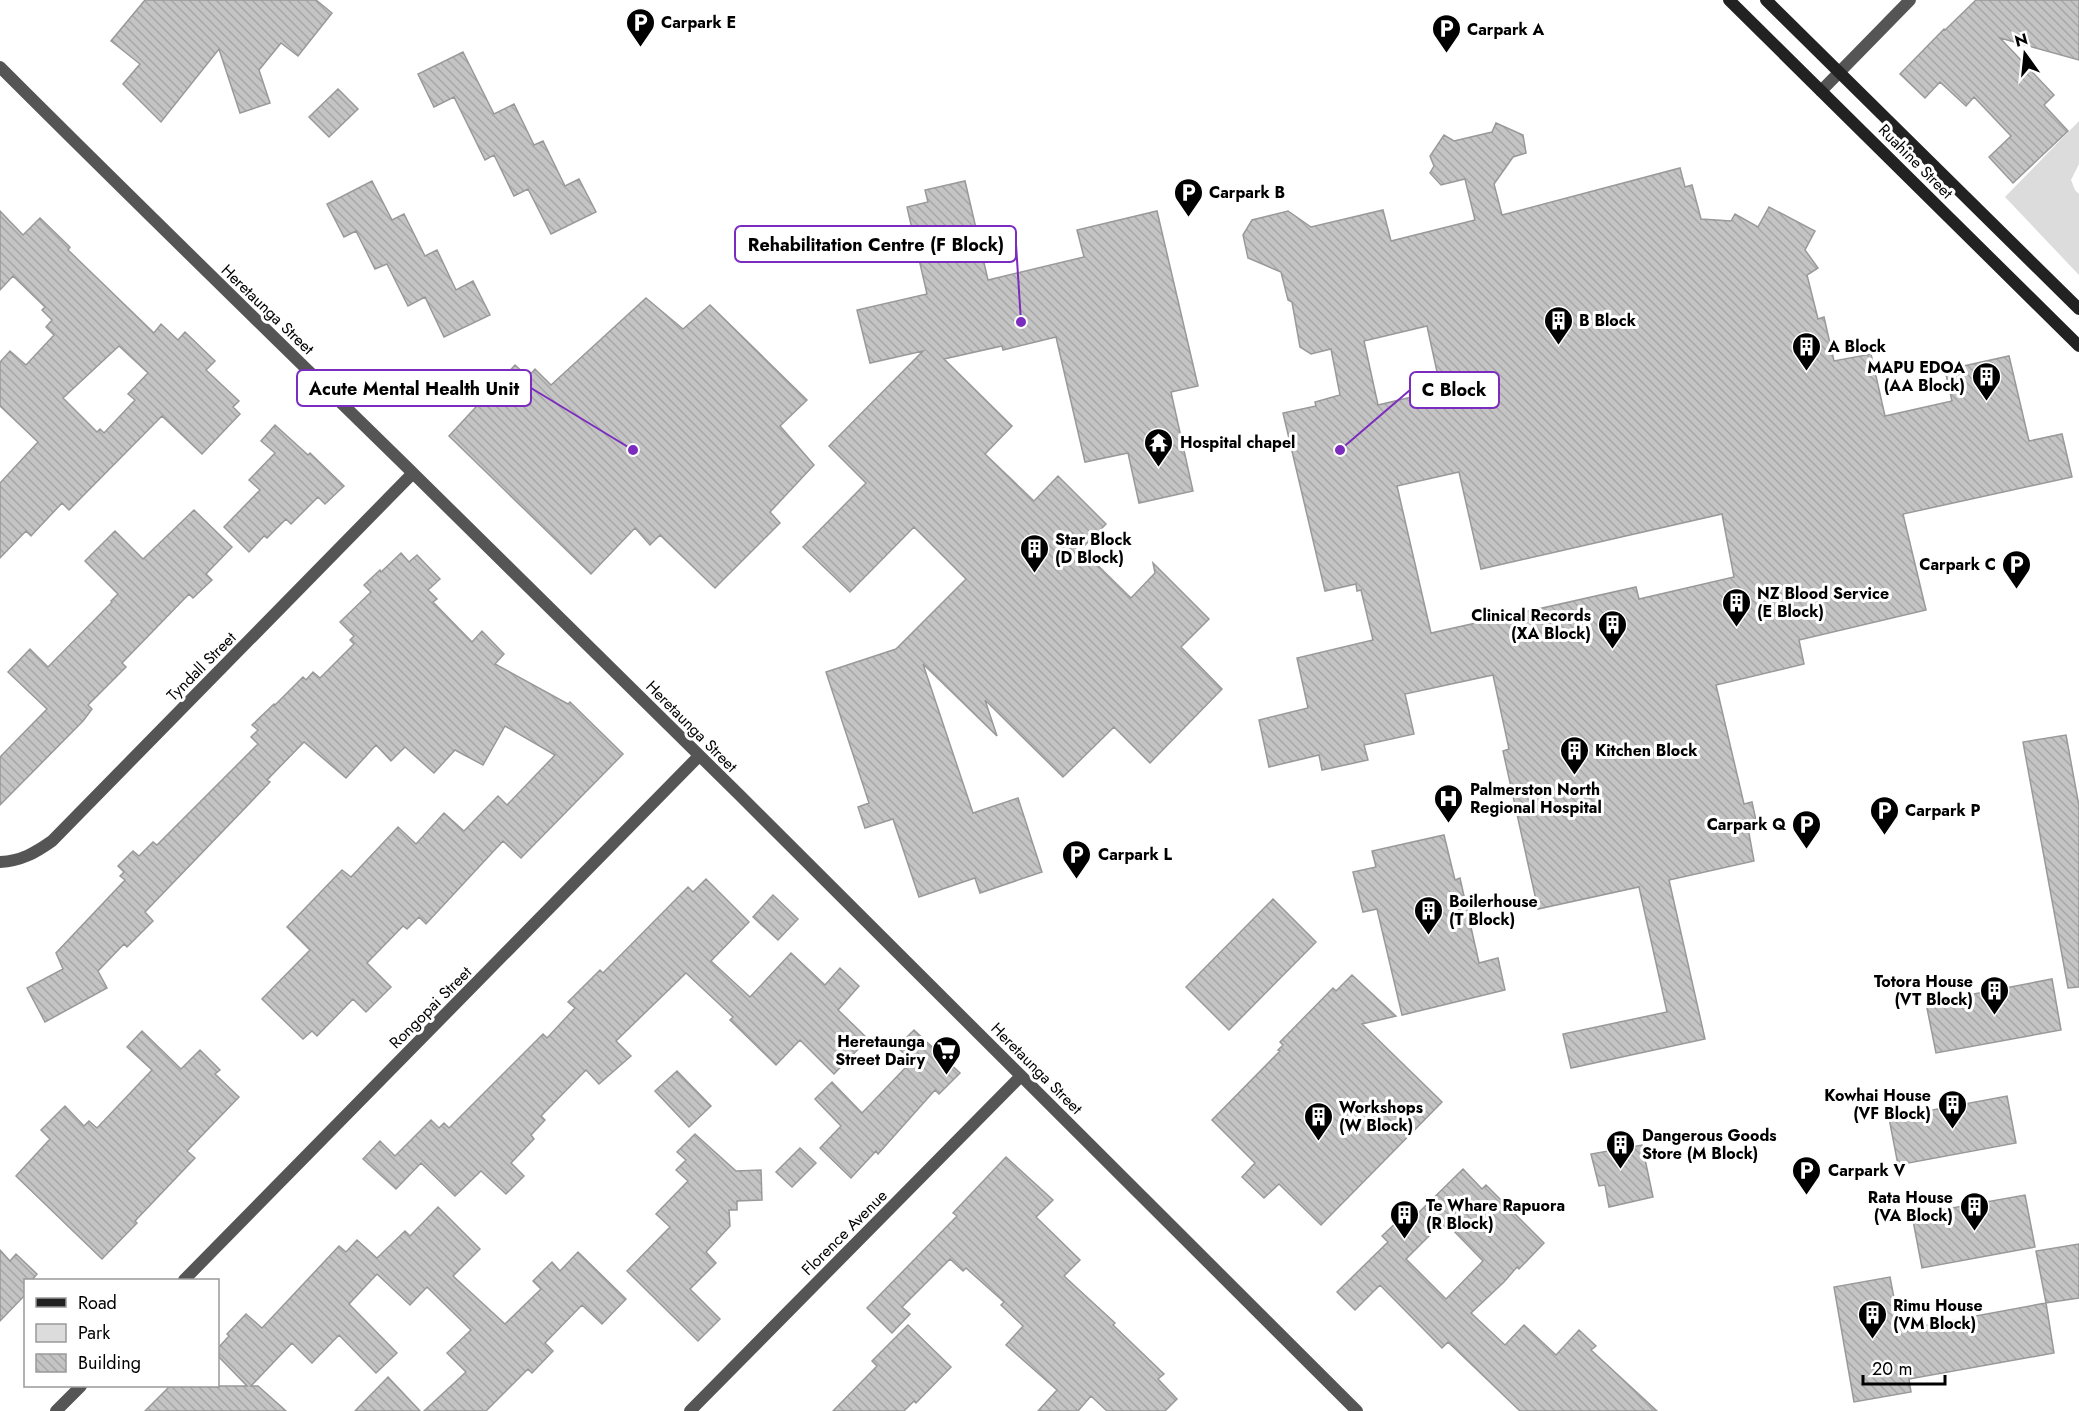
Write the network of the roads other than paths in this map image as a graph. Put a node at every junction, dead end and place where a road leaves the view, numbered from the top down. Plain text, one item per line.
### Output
1 (1729, 0) edge
2 (1766, 0) edge
3 (1910, 0) edge
4 (0, 67) edge
5 (1839, 72) junction
6 (1821, 91) junction
7 (2079, 309) edge
8 (2079, 345) edge
9 (413, 473) junction
10 (699, 756) junction
11 (0, 862) edge
12 (1021, 1076) junction
13 (186, 1279) edge
14 (80, 1387) edge
15 (56, 1411) edge
16 (690, 1411) edge
17 (1357, 1411) edge

1 - 6 main road, Ruahine Street
2 - 5 main road, Ruahine Street
3 - 5 street
4 - 9 street, Heretaunga Street
5 - 6 street
5 - 7 main road, Ruahine Street
6 - 8 main road, Ruahine Street
9 - 10 street, Heretaunga Street
9 - 11 street, Tyndall Street
10 - 12 street, Heretaunga Street
10 - 13 street, Rongopai Street
12 - 16 street, Florence Avenue
12 - 17 street, Heretaunga Street
14 - 15 street

